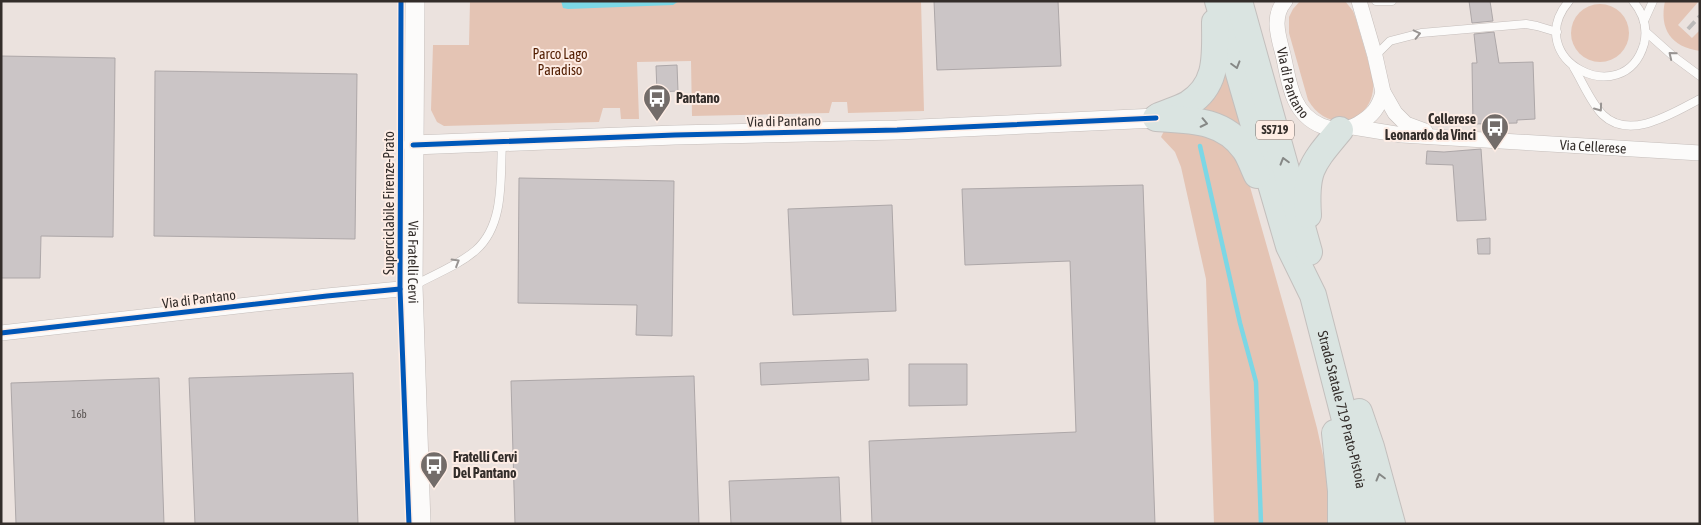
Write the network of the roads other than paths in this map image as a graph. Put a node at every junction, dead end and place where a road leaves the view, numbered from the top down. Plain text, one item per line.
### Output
1 (415, 1) edge
2 (1217, 1) edge
3 (1239, 1) edge
4 (1285, 1) edge
5 (1359, 1) edge
6 (1376, 1) edge
7 (1392, 1) edge
8 (1569, 1) edge
9 (1633, 1) edge
10 (1652, 1) edge
11 (1644, 21) junction
12 (1557, 32) junction
13 (1646, 32) junction
14 (1375, 56) junction
15 (1574, 67) junction
16 (1700, 76) edge
17 (1383, 92) junction
18 (1700, 99) edge
19 (1156, 118) junction
20 (1346, 128) junction
21 (1440, 136) junction
22 (1487, 139) joint
23 (502, 141) junction
24 (413, 145) junction
25 (1700, 153) edge
26 (1300, 252) junction
27 (414, 286) junction
28 (1, 333) edge
29 (1325, 338) junction
30 (421, 524) edge
31 (1341, 524) edge
32 (1367, 524) edge
33 (1392, 524) edge

1 - 24 street, Via Fratelli Cervi
2 - 19 highway
2 -> 26 highway, Strada Statale 719 Prato-Pistoia / SS719
26 -> 3 highway, Strada Statale 719 Prato-Pistoia / SS719
4 - 20 street, Via di Pantano
5 - 14 street, Via di Pantano
6 - 7 lane
8 - 12 lane
9 - 11 lane
10 - 11 lane
11 - 13 lane
14 -> 12 lane
12 - 15 lane
13 - 15 lane
16 -> 13 lane
14 - 17 street, Via di Pantano
15 -> 18 lane
17 - 20 street
17 - 21 street, Via di Pantano
19 - 23 street, Via di Pantano
19 -> 26 highway
20 - 21 street, Via di Pantano
20 - 26 highway
21 - 22 street, Via di Pantano
22 - 25 street, Via Cellerese
23 - 24 street, Via di Pantano
27 -> 23 lane
24 - 27 street, Via Fratelli Cervi
26 - 29 highway, Strada Statale 719 Prato-Pistoia / SS719
27 - 28 street, Via di Pantano
27 - 30 street, Via Fratelli Cervi
29 - 31 highway
29 - 32 highway, Strada Statale 719 Prato-Pistoia / SS719
33 -> 29 highway

